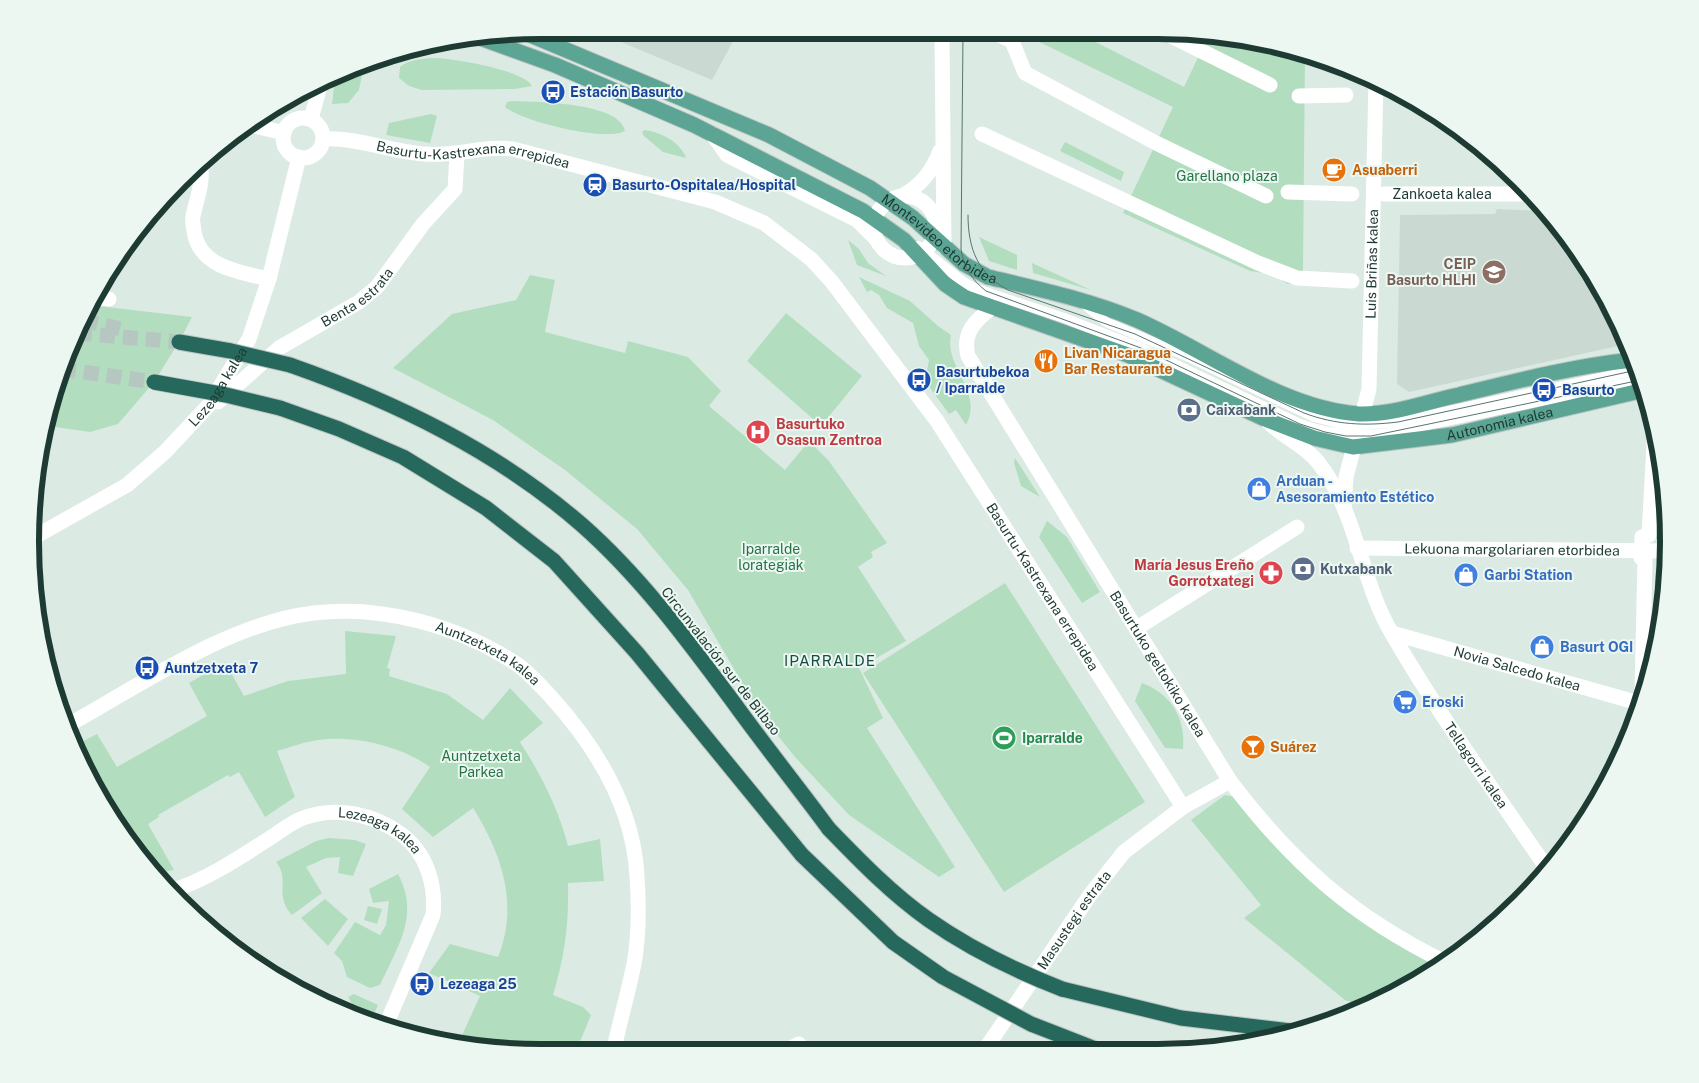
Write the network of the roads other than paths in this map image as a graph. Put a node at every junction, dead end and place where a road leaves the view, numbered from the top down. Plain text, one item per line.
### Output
1 (540, 39) edge
2 (942, 39) edge
3 (1008, 39) edge
4 (1178, 40) edge
5 (490, 42) edge
6 (1270, 85) dead end
7 (1376, 89) edge
8 (319, 91) edge
9 (1299, 96) dead end
10 (1346, 96) dead end
11 (311, 119) junction
12 (257, 127) edge
13 (284, 134) junction
14 (712, 134) junction
15 (982, 134) dead end
16 (323, 139) junction
17 (943, 142) junction
18 (457, 154) junction
19 (298, 158) junction
20 (202, 171) edge
21 (1288, 192) dead end
22 (1352, 194) dead end
23 (1384, 194) dead end
24 (1520, 194) edge
25 (1266, 196) dead end
26 (895, 198) junction
27 (943, 207) junction
28 (875, 218) junction
29 (938, 237) junction
30 (876, 238) junction
31 (921, 254) junction
32 (269, 279) junction
33 (1352, 281) dead end
34 (102, 298) edge
35 (109, 298) dead end
36 (992, 308) junction
37 (179, 342) tunnel mouth
38 (1627, 361) edge
39 (1631, 371) edge
40 (1634, 381) edge
41 (154, 382) tunnel mouth
42 (1637, 392) edge
43 (209, 405) junction
44 (1265, 419) junction
45 (1357, 430) junction
46 (1653, 456) edge
47 (1344, 507) junction
48 (1297, 527) dead end
49 (39, 534) edge
50 (1357, 548) junction
51 (1641, 549) junction
52 (1660, 550) edge
53 (1137, 628) junction
54 (1392, 633) junction
55 (1643, 673) edge
56 (1636, 696) edge
57 (73, 723) edge
58 (1230, 781) junction
59 (1183, 807) junction
60 (1543, 863) edge
61 (177, 888) edge
62 (1439, 959) edge
63 (388, 1020) edge
64 (1278, 1030) edge
65 (615, 1044) edge
66 (989, 1044) edge
67 (1082, 1044) edge

1 - 26 main road, Montevideo etorbidea
2 - 17 street
3 - 25 street
4 - 6 street
5 - 14 main road, Montevideo etorbidea
7 - 45 street, Luis Briñas kalea
8 - 11 street
9 - 10 street
11 - 13 street
11 - 16 street
12 - 13 street
13 - 19 street
14 - 28 main road, Montevideo etorbidea
14 - 30 street
15 - 33 street
16 - 18 street, Basurtu-Kastrexana errepidea
16 - 19 street
17 - 26 street
17 - 27 street
18 - 43 street, Benta estrata
18 - 59 street, Basurtu-Kastrexana errepidea
19 - 32 street, Lezeaga kalea
20 - 32 street
21 - 22 street
23 - 24 street, Zankoeta kalea
26 - 28 street
26 - 29 main road, Montevideo etorbidea
27 - 29 street
27 - 29 street
28 - 30 street
28 - 31 main road, Montevideo etorbidea
29 - 31 street
29 - 45 main road, Montevideo etorbidea
30 - 31 street
31 - 36 main road, Montevideo etorbidea
31 - 45 lane
32 - 43 street, Lezeaga kalea
34 - 35 street
36 - 44 main road, Montevideo etorbidea
36 - 53 street, Basurtuko geltokiko kalea
37 - 64 highway, Circunvalación sur de Bilbao, bridge
38 - 45 main road
39 - 45 lane
40 - 45 lane
41 - 67 highway, bridge
42 - 45 main road, Autonomia kalea
43 - 49 street, Lezeaga kalea
44 - 45 main road, Montevideo etorbidea
44 - 47 street
45 - 47 street, Luis Briñas kalea
46 - 51 street
47 - 50 street, Tellagorri kalea
48 - 53 street
50 - 51 street, Lekuona margolariaren etorbidea
50 - 54 street, Tellagorri kalea
51 - 52 street, Lekuona margolariaren etorbidea
51 - 55 street
53 - 58 street, Basurtuko geltokiko kalea
54 - 56 street, Novia Salcedo kalea
54 - 60 street, Tellagorri kalea
57 - 65 street, Auntzetxeta kalea
58 - 59 street, Masustegi estrata
58 - 62 street, Basurtuko geltokiko kalea
59 - 66 street, Masustegi estrata
61 - 63 street, Lezeaga kalea

